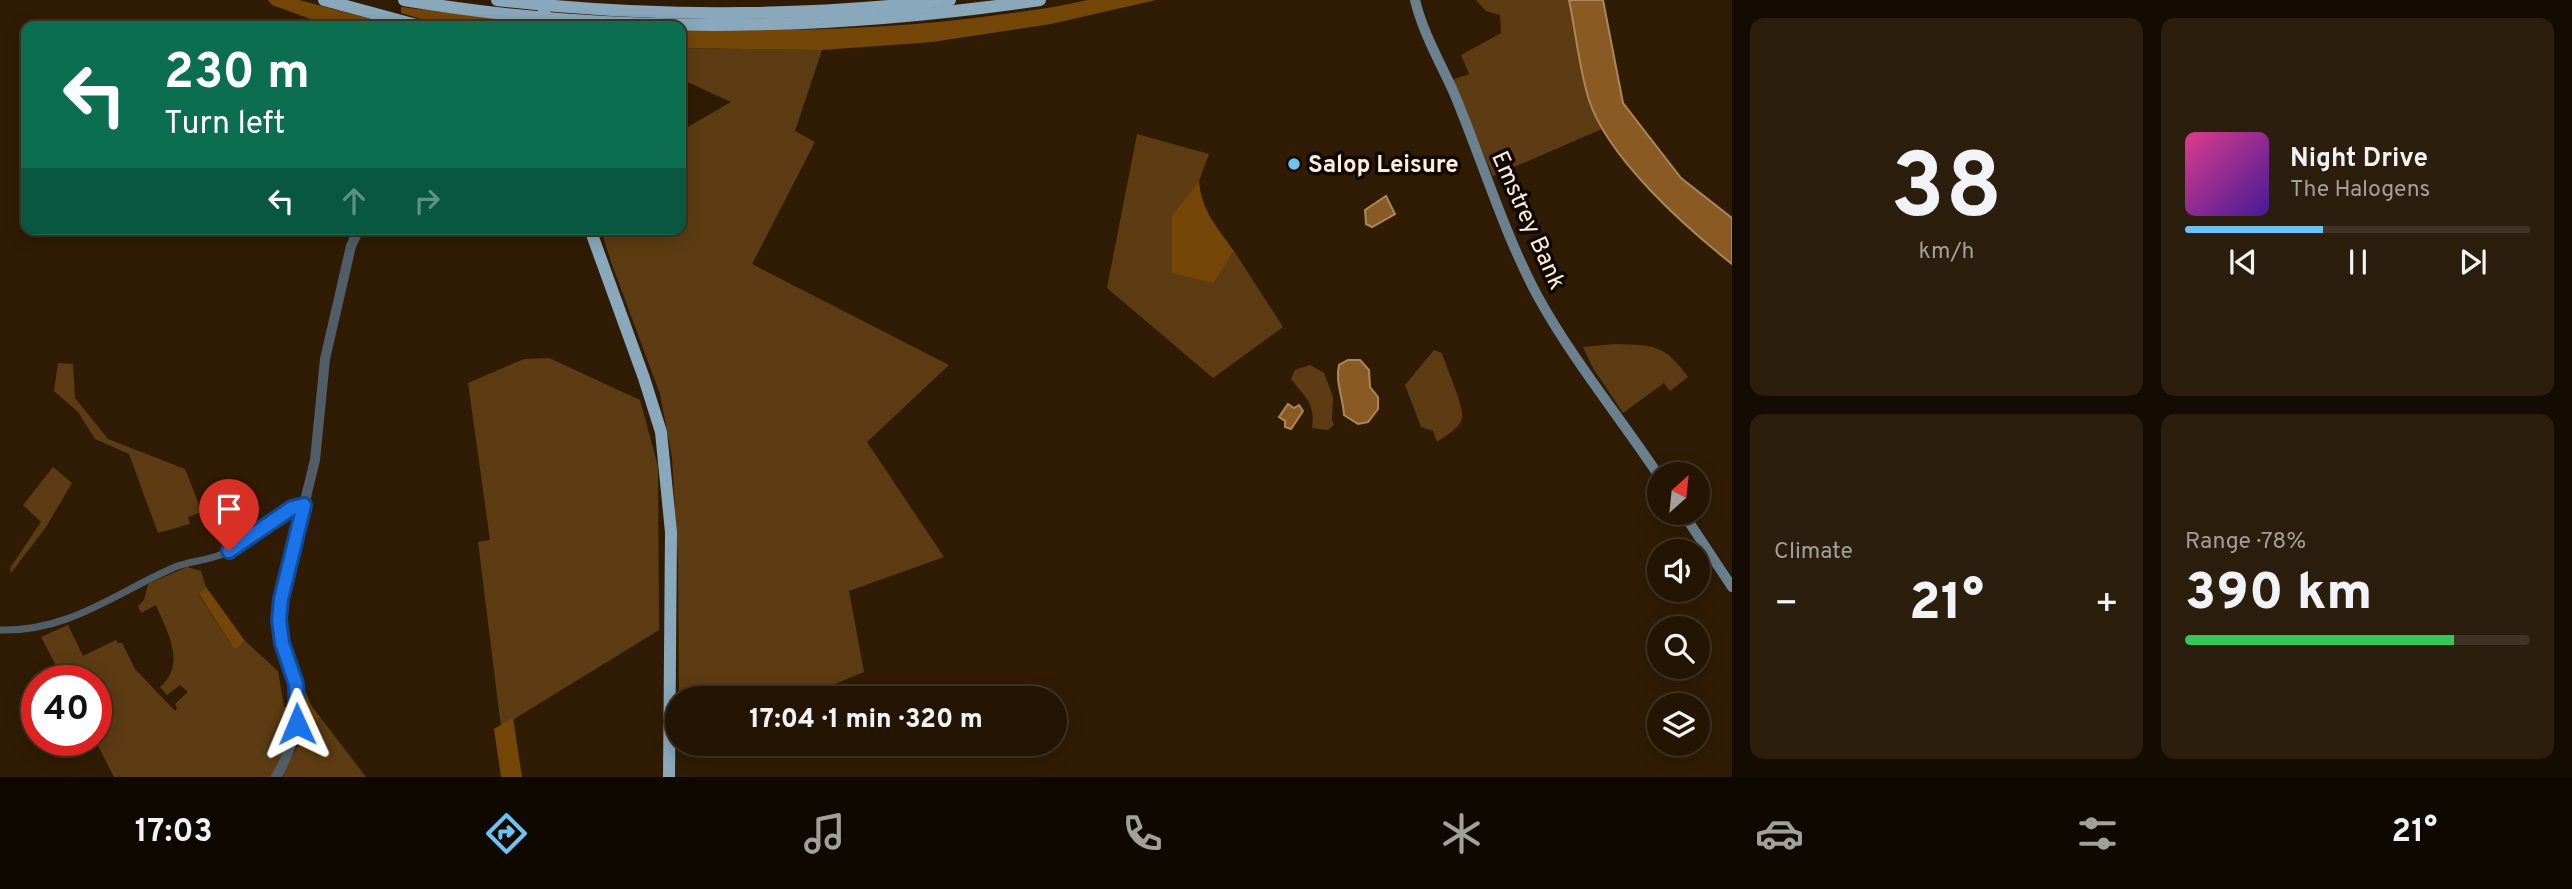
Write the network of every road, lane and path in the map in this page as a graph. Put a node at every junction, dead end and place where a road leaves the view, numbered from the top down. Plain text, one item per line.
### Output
1 (324, 0) edge
2 (404, 0) edge
3 (497, 0) edge
4 (542, 0) edge
5 (950, 0) edge
6 (1040, 0) edge
7 (1415, 0) edge
8 (402, 21) edge
9 (546, 21) edge
10 (623, 21) edge
11 (686, 24) edge
12 (356, 235) edge
13 (592, 235) edge
14 (1650, 462) edge
15 (304, 505) junction
16 (1691, 525) edge
17 (1732, 587) edge
18 (0, 630) edge
19 (276, 777) edge
20 (669, 777) edge

1 - 8 highway
2 - 10 highway
3 - 5 highway
4 - 9 highway, bridge
6 - 11 highway
7 - 14 main road, Emstrey Bank
12 - 15 street
13 - 20 highway
15 - 18 street
15 - 19 street
16 - 17 main road

